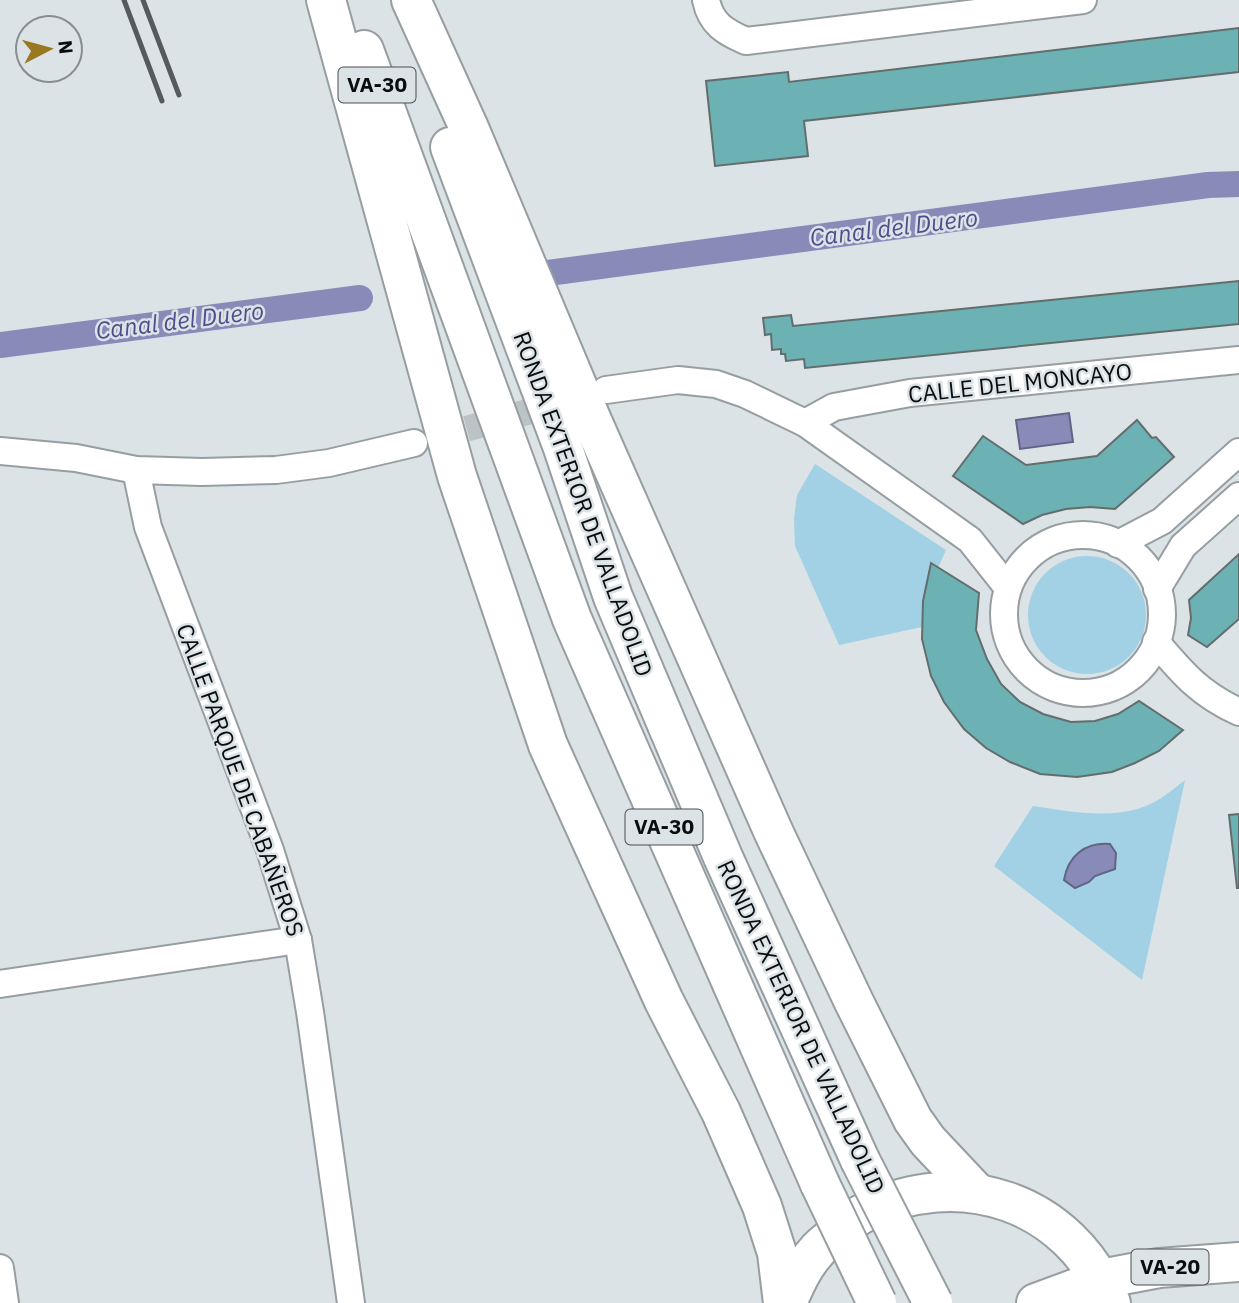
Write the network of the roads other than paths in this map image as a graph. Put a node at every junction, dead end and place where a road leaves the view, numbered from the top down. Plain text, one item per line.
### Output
1 (326, 0) edge
2 (346, 0) edge
3 (398, 0) edge
4 (411, 0) edge
5 (1067, 1) edge
6 (707, 7) edge
7 (1239, 360) edge
8 (606, 390) dead end
9 (805, 423) junction
10 (414, 443) tunnel mouth
11 (0, 451) edge
12 (1239, 452) edge
13 (136, 470) junction
14 (1239, 496) edge
15 (970, 540) junction
16 (1118, 544) junction
17 (1027, 558) junction
18 (1008, 588) junction
19 (1157, 589) junction
20 (1156, 642) junction
21 (1137, 672) junction
22 (1190, 682) junction
23 (1239, 712) edge
24 (298, 940) junction
25 (0, 984) edge
26 (976, 1192) junction
27 (1051, 1223) junction
28 (1227, 1263) edge
29 (0, 1268) edge
30 (1106, 1291) edge
31 (5, 1303) edge
32 (351, 1303) edge
33 (785, 1303) edge
34 (877, 1303) edge
35 (933, 1303) edge
36 (1036, 1303) edge

1 - 33 highway
2 - 34 highway, RONDA EXTERIOR DE VALLADOLID / VA-30, bridge
3 - 35 highway, RONDA EXTERIOR DE VALLADOLID / VA-30, bridge
4 - 26 highway
5 - 6 street
7 - 9 street, CALLE DEL MONCAYO
8 - 9 street
9 - 15 street
10 - 13 street
11 - 13 street
12 - 16 street
13 - 24 street, CALLE PARQUE DE CABAÑEROS
14 - 19 street
15 - 17 street
15 - 18 street
16 - 17 street
16 - 19 street
17 - 18 street
18 - 21 street
19 - 20 street
20 - 21 street
20 - 22 street
21 - 22 street
22 - 23 street
24 - 25 street
24 - 32 street, CALLE PARQUE DE CABAÑEROS
26 - 27 highway
26 - 33 highway
27 - 28 highway
27 - 30 highway
28 - 30 highway, VA-20
29 - 31 street
30 - 36 highway, VA-20

